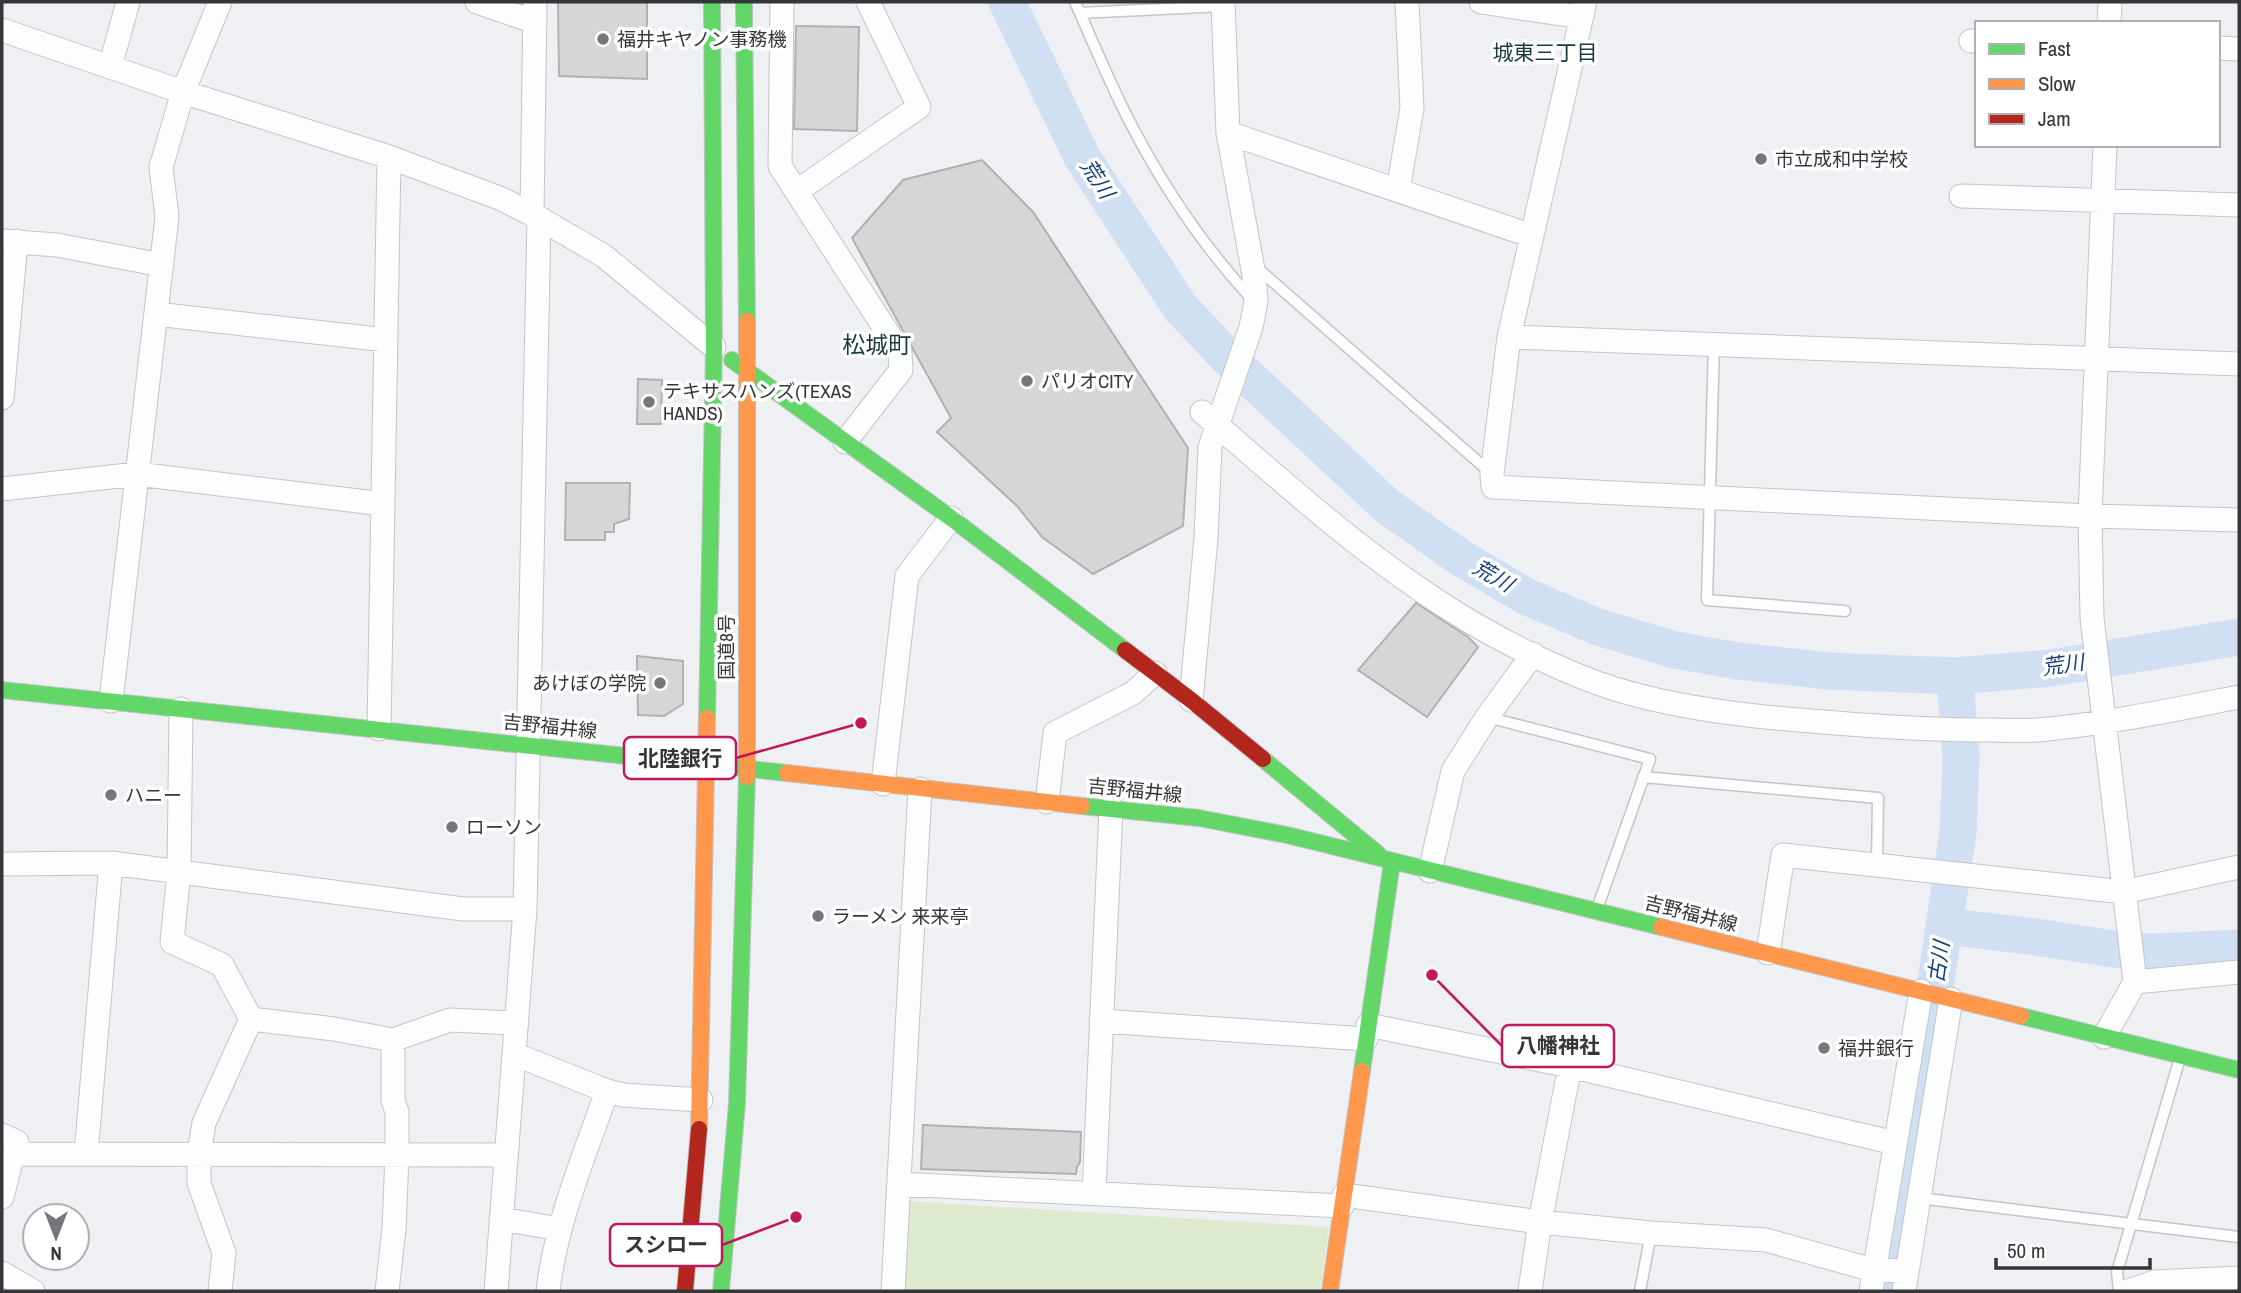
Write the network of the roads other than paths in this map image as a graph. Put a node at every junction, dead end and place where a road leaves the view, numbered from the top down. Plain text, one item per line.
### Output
1 (128, 2) edge
2 (220, 2) edge
3 (477, 2) edge
4 (712, 2) edge
5 (744, 2) edge
6 (782, 2) edge
7 (868, 2) edge
8 (1075, 2) edge
9 (1407, 2) edge
10 (1481, 2) edge
11 (2110, 2) edge
12 (1223, 4) edge
13 (1583, 10) edge
14 (535, 12) edge
15 (1080, 13) junction
16 (2109, 21) edge
17 (2, 30) edge
18 (2220, 48) edge
19 (2239, 49) edge
20 (110, 67) junction
21 (183, 92) junction
22 (1228, 133) junction
23 (2105, 147) edge
24 (389, 157) junction
25 (1398, 190) junction
26 (797, 191) junction
27 (1961, 196) dead end
28 (2103, 201) junction
29 (2239, 205) edge
30 (535, 216) junction
31 (1532, 236) junction
32 (9, 241) edge
33 (162, 265) junction
34 (1252, 265) junction
35 (1256, 302) junction
36 (156, 314) junction
37 (1509, 337) junction
38 (386, 340) junction
39 (1714, 344) junction
40 (715, 347) junction
41 (2098, 359) junction
42 (3, 362) edge
43 (2239, 363) edge
44 (747, 371) junction
45 (2, 398) edge
46 (1214, 418) junction
47 (845, 442) junction
48 (137, 474) junction
49 (1492, 474) junction
50 (2, 489) edge
51 (1709, 497) junction
52 (383, 503) junction
53 (2090, 516) junction
54 (951, 518) junction
55 (2239, 520) edge
56 (1844, 611) dead end
57 (1533, 654) junction
58 (1155, 673) junction
59 (2, 690) edge
60 (2239, 697) edge
61 (1191, 700) junction
62 (111, 701) junction
63 (181, 709) junction
64 (1487, 717) junction
65 (2103, 723) junction
66 (379, 729) junction
67 (529, 745) junction
68 (706, 763) junction
69 (747, 768) junction
70 (1643, 777) junction
71 (883, 785) junction
72 (920, 789) junction
73 (1047, 802) junction
74 (1111, 808) junction
75 (1389, 861) junction
76 (111, 863) junction
77 (2, 864) edge
78 (1877, 864) junction
79 (2239, 867) edge
80 (1430, 871) junction
81 (179, 872) junction
82 (2124, 892) junction
83 (525, 909) junction
84 (1596, 911) junction
85 (1768, 953) junction
86 (2239, 972) edge
87 (2134, 974) junction
88 (1922, 991) junction
89 (1951, 999) junction
90 (251, 1019) junction
91 (1101, 1021) junction
92 (517, 1023) junction
93 (1367, 1032) junction
94 (2104, 1037) junction
95 (393, 1040) junction
96 (514, 1054) junction
97 (2180, 1056) junction
98 (1570, 1066) junction
99 (2239, 1070) edge
100 (607, 1091) junction
101 (701, 1100) junction
102 (1895, 1143) junction
103 (7, 1144) edge
104 (86, 1154) junction
105 (200, 1154) junction
106 (397, 1155) junction
107 (506, 1155) junction
108 (899, 1184) junction
109 (1094, 1193) junction
110 (2, 1197) edge
111 (1918, 1198) junction
112 (1343, 1200) junction
113 (501, 1219) junction
114 (1540, 1222) junction
115 (2131, 1225) junction
116 (560, 1229) junction
117 (1651, 1233) junction
118 (2239, 1237) edge
119 (2, 1273) edge
120 (2239, 1278) edge
121 (1872, 1281) edge
122 (1905, 1281) edge
123 (33, 1291) edge
124 (220, 1291) edge
125 (387, 1291) edge
126 (496, 1291) edge
127 (548, 1291) edge
128 (685, 1291) edge
129 (721, 1291) edge
130 (893, 1291) edge
131 (1330, 1291) edge
132 (1530, 1291) edge
133 (1640, 1291) edge
134 (2119, 1291) edge
135 (2128, 1291) edge

1 - 20 street
2 - 21 street
3 - 14 street
4 - 40 main road, 国道8号
5 - 44 main road, 国道8号
6 - 26 street
7 - 26 street
8 - 15 lane
9 - 25 street
10 - 13 street
11 - 16 street
12 - 15 lane
12 - 22 street
13 - 31 street
14 - 30 street
15 - 35 lane
17 - 20 street
18 - 19 street
20 - 21 street
21 - 24 street
21 - 33 street
22 - 25 street
22 - 34 street
23 - 28 street
24 - 30 street
24 - 38 street
25 - 31 street
26 - 47 street
27 - 28 street
28 - 29 street
28 - 41 street
30 - 40 street
30 - 67 street
31 - 37 street
32 - 33 street
32 - 42 street
33 - 36 street
34 - 35 street
34 - 49 lane
35 - 46 street
36 - 38 street
36 - 48 street
37 - 39 street
37 - 49 street
38 - 52 street
39 - 41 street
39 - 51 lane
40 - 44 main road
40 - 68 main road, 国道8号
41 - 43 street
41 - 53 street
42 - 45 street
44 - 47 main road
44 - 69 main road, 国道8号
46 - 57 street
46 - 61 street
47 - 54 main road
48 - 50 street
48 - 52 street
48 - 62 street
49 - 51 street
51 - 53 street
51 - 56 lane
52 - 66 street
53 - 55 street
53 - 65 street
54 - 58 main road
54 - 71 street
57 - 64 street
57 - 65 street
58 - 61 main road
58 - 73 street
59 - 62 main road, 吉野福井線
60 - 65 street
61 - 75 main road
62 - 63 main road, 吉野福井線
63 - 66 main road, 吉野福井線
63 - 81 street
64 - 70 lane
64 - 80 street
65 - 82 street
66 - 67 main road, 吉野福井線
67 - 68 main road, 吉野福井線
67 - 83 street
68 - 69 main road, 吉野福井線
68 - 101 main road, 国道8号
69 - 71 main road, 吉野福井線
69 - 129 main road, 国道8号
70 - 78 lane
70 - 84 lane
71 - 72 main road, 吉野福井線
72 - 73 main road, 吉野福井線
72 - 108 street
73 - 74 main road, 吉野福井線
74 - 75 main road, 吉野福井線
74 - 91 street
75 - 80 main road, 吉野福井線
75 - 93 main road
76 - 77 street
76 - 81 street
76 - 104 street
78 - 82 street
78 - 85 street
79 - 82 street
80 - 84 main road, 吉野福井線
81 - 83 street
81 - 90 street
82 - 87 street
83 - 92 street
84 - 85 main road, 吉野福井線
85 - 88 main road, 吉野福井線
86 - 87 street
87 - 94 street
88 - 89 main road, 吉野福井線
88 - 102 street
89 - 94 main road, 吉野福井線
89 - 111 street
90 - 95 street
90 - 105 street
91 - 93 street
91 - 109 street
92 - 95 street
92 - 96 street
93 - 98 street
93 - 112 main road
94 - 97 main road, 吉野福井線
95 - 106 street
96 - 100 street
96 - 107 street
97 - 99 main road, 吉野福井線
97 - 115 lane
98 - 102 street
98 - 114 street
100 - 101 street
100 - 116 street
101 - 128 main road, 国道8号
102 - 121 street
103 - 104 street
103 - 110 street
104 - 105 street
105 - 106 street
105 - 124 street
106 - 107 street
106 - 125 street
107 - 113 street
108 - 109 street
108 - 130 street
109 - 112 street
111 - 115 lane
111 - 122 street
112 - 114 street
112 - 131 main road
113 - 116 street
113 - 126 street
114 - 117 street
114 - 132 street
115 - 118 lane
115 - 134 lane
116 - 127 street
117 - 121 street
117 - 133 lane
119 - 123 street
120 - 135 street
121 - 122 street

